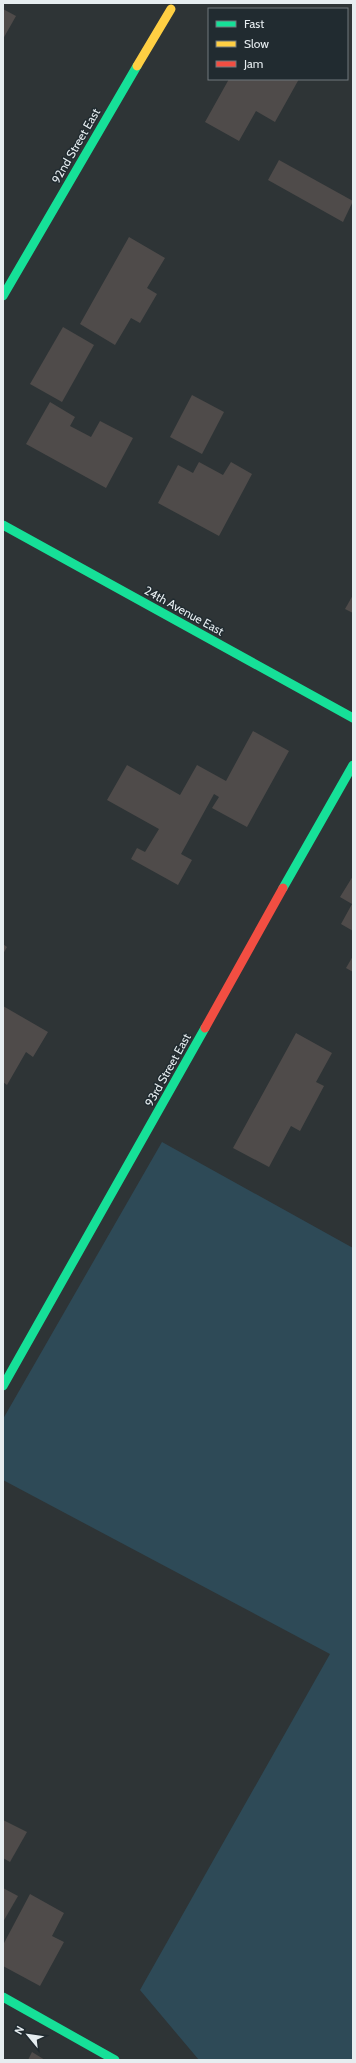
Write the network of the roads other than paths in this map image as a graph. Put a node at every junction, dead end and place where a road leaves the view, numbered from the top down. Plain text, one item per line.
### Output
1 (171, 9) dead end
2 (3, 296) edge
3 (3, 525) edge
4 (353, 718) edge
5 (353, 765) edge
6 (3, 1386) edge
7 (3, 1997) edge
8 (115, 2060) edge

1 - 2 street, 92nd Street East
3 - 4 street, 24th Avenue East
5 - 6 street, 93rd Street East
7 - 8 street

